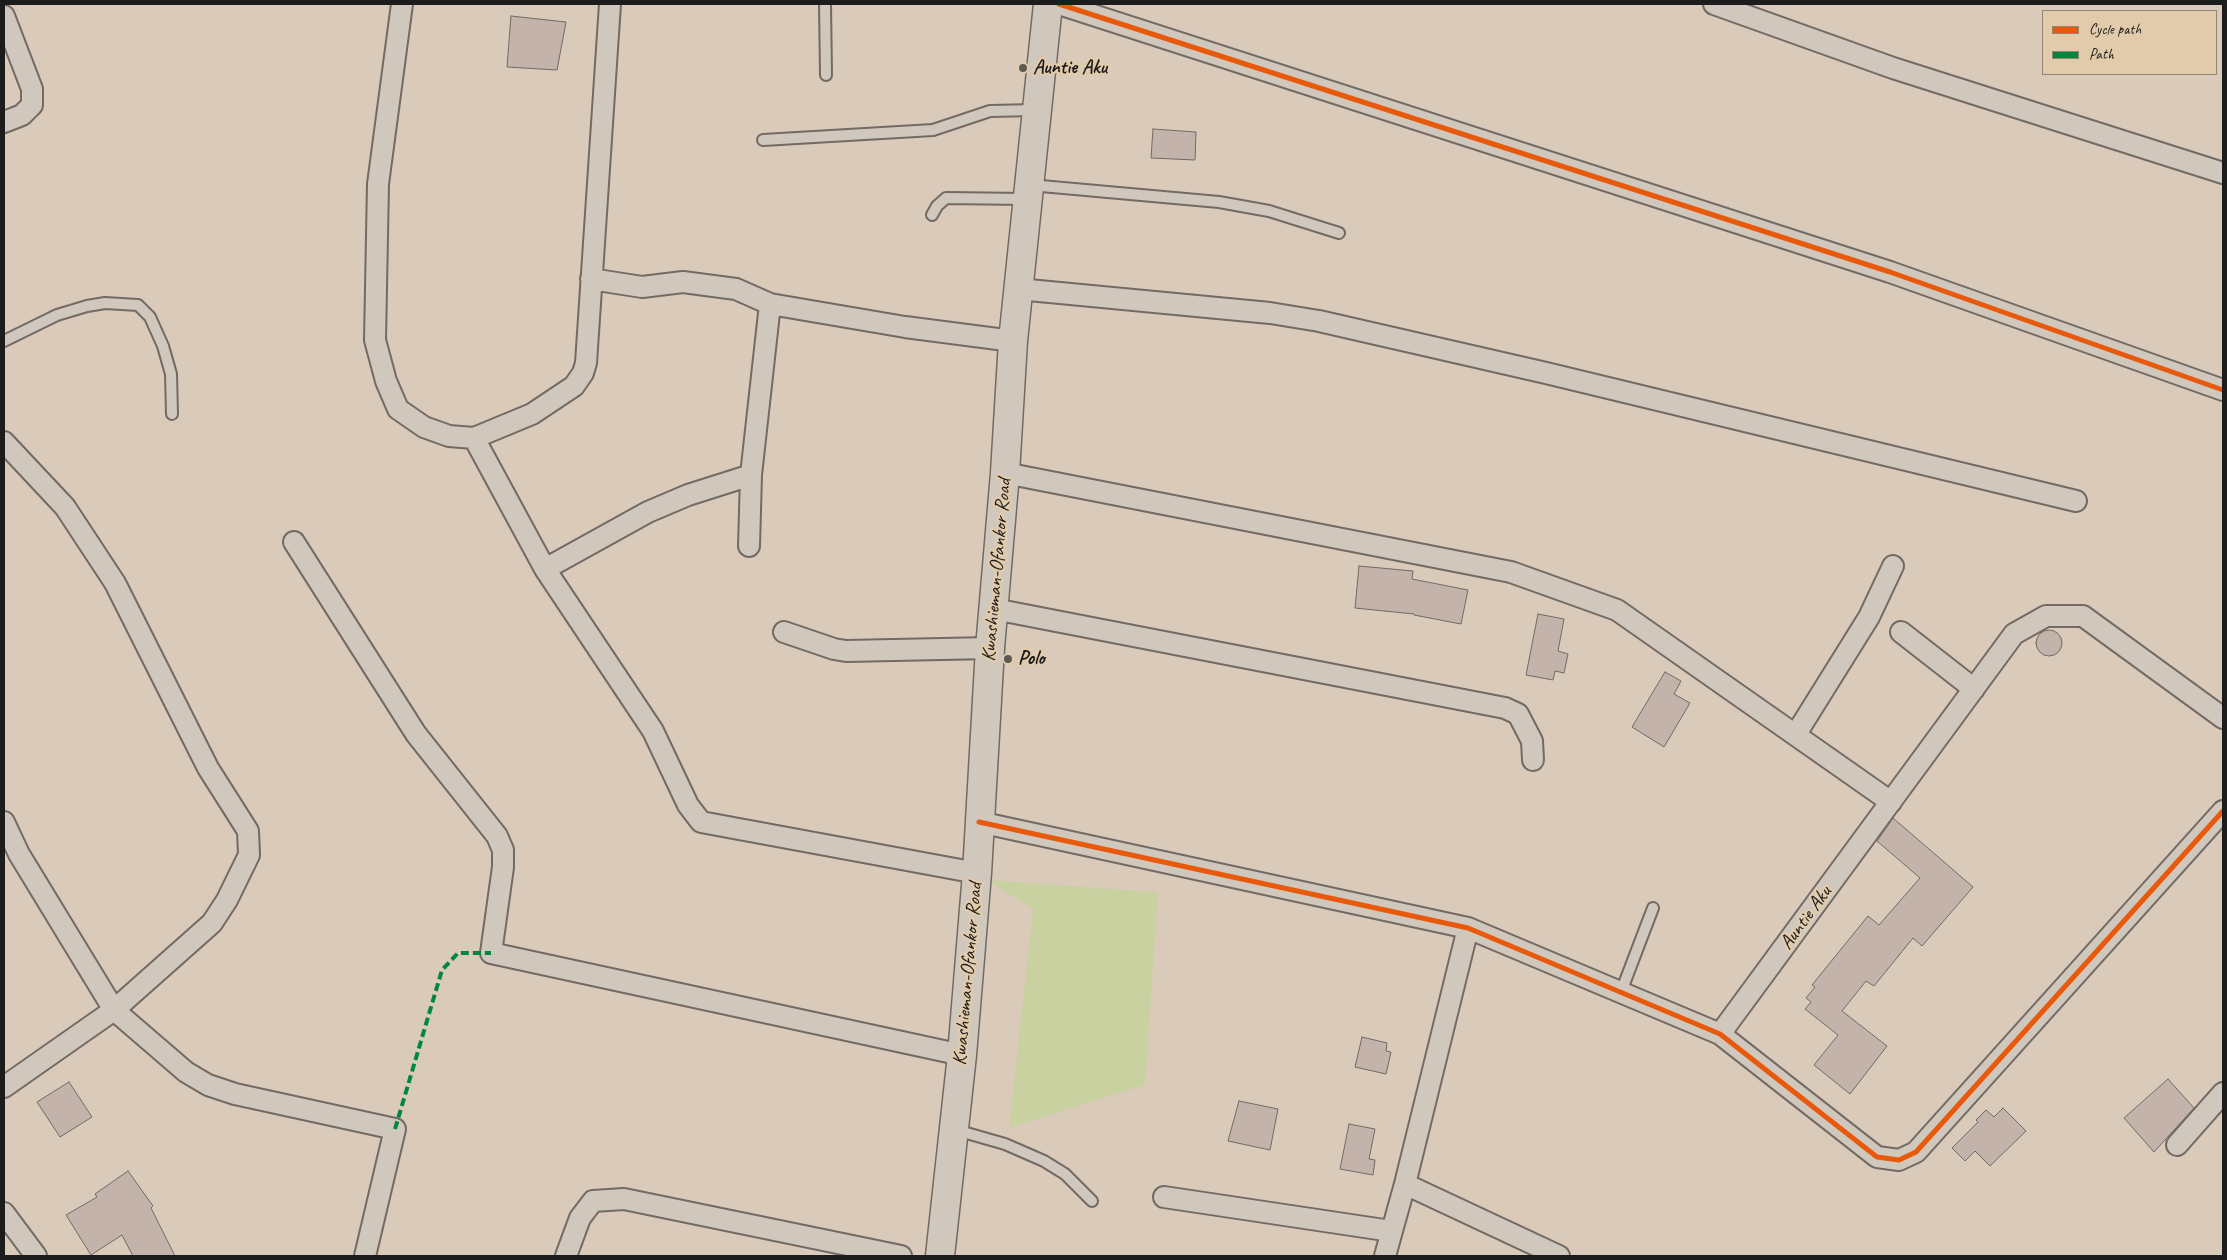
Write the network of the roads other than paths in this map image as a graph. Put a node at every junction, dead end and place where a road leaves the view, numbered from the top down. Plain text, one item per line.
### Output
1 (402, 4) edge
2 (610, 4) edge
3 (826, 4) edge
4 (1048, 4) edge
5 (1059, 4) edge
6 (1714, 4) edge
7 (4, 16) edge
8 (826, 75) dead end
9 (1036, 110) junction
10 (4, 122) edge
11 (763, 140) dead end
12 (2223, 173) edge
13 (1027, 192) junction
14 (932, 215) dead end
15 (1339, 233) dead end
16 (591, 279) junction
17 (1018, 289) junction
18 (770, 304) junction
19 (4, 341) edge
20 (1013, 341) junction
21 (2223, 390) edge
22 (172, 414) dead end
23 (474, 438) junction
24 (4, 442) edge
25 (1005, 473) junction
26 (752, 475) junction
27 (2076, 501) dead end
28 (294, 542) dead end
29 (749, 546) dead end
30 (1893, 566) dead end
31 (545, 569) junction
32 (994, 609) junction
33 (784, 632) dead end
34 (1901, 632) dead end
35 (990, 648) junction
36 (1974, 689) junction
37 (2223, 718) edge
38 (1796, 734) junction
39 (1533, 760) dead end
40 (1891, 802) junction
41 (2223, 811) edge
42 (4, 822) edge
43 (979, 822) junction
44 (977, 873) junction
45 (1653, 908) dead end
46 (1468, 928) junction
47 (1621, 992) junction
48 (114, 1010) junction
49 (1720, 1034) junction
50 (962, 1055) junction
51 (4, 1087) edge
52 (2223, 1093) edge
53 (952, 1129) junction
54 (2177, 1145) dead end
55 (1405, 1184) junction
56 (1164, 1197) dead end
57 (1092, 1201) dead end
58 (4, 1212) edge
59 (1391, 1232) junction
60 (36, 1256) edge
61 (365, 1256) edge
62 (566, 1256) edge
63 (901, 1256) edge
64 (940, 1256) edge
65 (1385, 1256) edge
66 (1559, 1256) edge

1 - 23 street
2 - 16 street
3 - 8 lane
4 - 9 main road, Kwashieman-Ofankor Road
5 - 21 street
6 - 12 street
7 - 10 street
9 - 11 lane
9 - 13 main road, Kwashieman-Ofankor Road
13 - 14 lane
13 - 15 lane
13 - 17 main road, Kwashieman-Ofankor Road
16 - 18 street
16 - 23 street
17 - 20 main road, Kwashieman-Ofankor Road
17 - 27 street
18 - 20 street
18 - 26 street
19 - 22 lane
20 - 25 main road, Kwashieman-Ofankor Road
23 - 31 street
24 - 48 street
25 - 32 main road, Kwashieman-Ofankor Road
25 - 38 street
26 - 29 street
26 - 31 street
28 - 50 street
30 - 38 street
31 - 44 street
32 - 35 main road, Kwashieman-Ofankor Road
32 - 39 street
33 - 35 street
34 - 36 street
35 - 43 main road, Kwashieman-Ofankor Road
36 - 37 street, Auntie Aku
36 - 40 street, Auntie Aku
38 - 40 street
40 - 49 street, Auntie Aku
41 - 49 street
42 - 48 street
43 - 44 main road, Kwashieman-Ofankor Road
43 - 46 street
44 - 50 main road, Kwashieman-Ofankor Road
45 - 47 lane
46 - 47 street
46 - 55 street
47 - 49 street
48 - 51 street
48 - 61 street
50 - 53 main road, Kwashieman-Ofankor Road
52 - 54 street
53 - 57 lane
53 - 64 main road, Kwashieman-Ofankor Road
55 - 59 street
55 - 66 street
56 - 59 street
58 - 60 street
59 - 65 street
62 - 63 street

